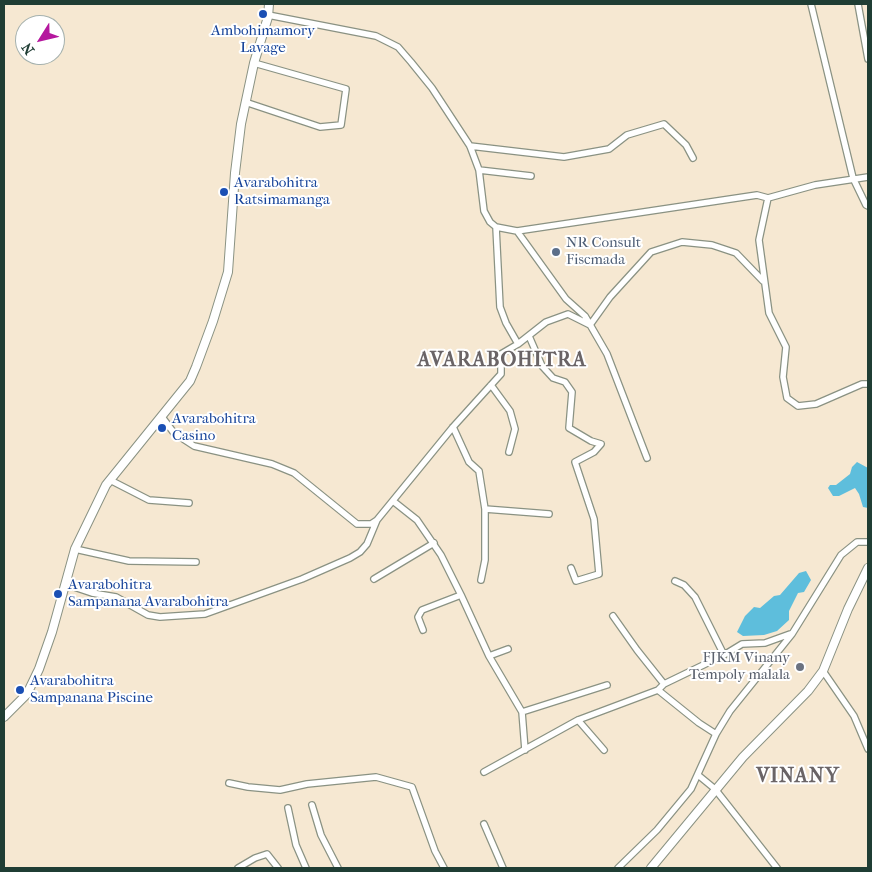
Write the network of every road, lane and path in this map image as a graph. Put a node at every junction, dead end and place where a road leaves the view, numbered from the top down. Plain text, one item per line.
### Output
1 (269, 4) edge
2 (811, 4) edge
3 (858, 4) edge
4 (268, 15) junction
5 (868, 59) edge
6 (254, 63) junction
7 (245, 102) junction
8 (470, 146) junction
9 (693, 158) dead end
10 (479, 170) junction
11 (531, 176) dead end
12 (868, 177) edge
13 (853, 178) junction
14 (768, 198) junction
15 (868, 206) edge
16 (496, 227) junction
17 (517, 231) junction
18 (764, 281) junction
19 (590, 325) junction
20 (529, 336) junction
21 (518, 344) junction
22 (868, 384) edge
23 (492, 385) junction
24 (162, 417) junction
25 (453, 427) junction
26 (509, 452) dead end
27 (647, 458) dead end
28 (110, 480) junction
29 (393, 501) junction
30 (190, 503) dead end
31 (485, 509) junction
32 (549, 514) dead end
33 (377, 520) junction
34 (868, 542) edge
35 (434, 544) junction
36 (75, 549) junction
37 (196, 562) dead end
38 (570, 568) dead end
39 (868, 568) edge
40 (374, 579) dead end
41 (481, 580) dead end
42 (675, 581) dead end
43 (64, 584) junction
44 (461, 596) junction
45 (613, 616) dead end
46 (423, 630) dead end
47 (792, 634) junction
48 (508, 649) dead end
49 (724, 655) junction
50 (489, 656) junction
51 (823, 671) junction
52 (664, 684) junction
53 (607, 685) dead end
54 (658, 690) junction
55 (522, 712) junction
56 (4, 717) edge
57 (578, 720) junction
58 (716, 734) junction
59 (868, 749) edge
60 (525, 750) junction
61 (604, 750) dead end
62 (484, 772) dead end
63 (698, 775) junction
64 (229, 783) dead end
65 (715, 789) junction
66 (312, 805) dead end
67 (288, 808) dead end
68 (484, 824) dead end
69 (238, 868) edge
70 (278, 868) edge
71 (306, 868) edge
72 (338, 868) edge
73 (444, 868) edge
74 (503, 868) edge
75 (618, 868) edge
76 (651, 868) edge
77 (777, 868) edge

1 - 4 street
2 - 13 street
3 - 5 street
4 - 6 street
4 - 8 street
6 - 7 street
6 - 7 street
7 - 24 street
8 - 9 street
8 - 10 street
10 - 11 street
10 - 16 street
12 - 13 street
13 - 14 street
13 - 15 street
14 - 17 street
14 - 18 street
16 - 17 street
16 - 21 street
17 - 19 street
18 - 19 street
18 - 22 street
19 - 20 street
19 - 27 street
20 - 21 street
20 - 38 street
21 - 23 street
23 - 25 street
23 - 26 street
24 - 28 street
24 - 33 street
25 - 29 street
25 - 31 street
28 - 30 street
28 - 36 street
29 - 33 street
29 - 35 street
31 - 32 street
31 - 41 street
33 - 43 street
34 - 47 street
35 - 40 street
35 - 44 street
36 - 37 street
36 - 43 street
39 - 51 street
42 - 49 street
43 - 56 street
44 - 46 street
44 - 50 street
45 - 52 street
47 - 49 street
47 - 58 street
48 - 50 street
49 - 52 street
50 - 55 street
51 - 59 street
51 - 65 street
52 - 54 street
53 - 55 street
54 - 57 street
54 - 58 street
55 - 60 street
57 - 60 street
57 - 61 street
58 - 63 street
60 - 62 street
63 - 65 street
63 - 75 street
64 - 73 street
65 - 76 street
65 - 77 street
66 - 72 street
67 - 71 street
68 - 74 street
69 - 70 street

